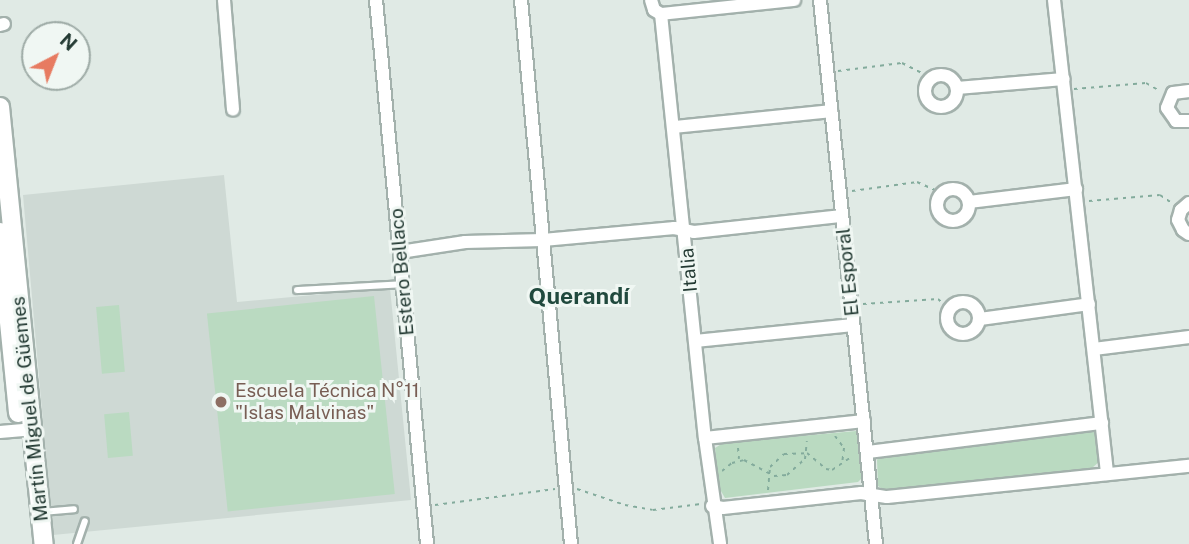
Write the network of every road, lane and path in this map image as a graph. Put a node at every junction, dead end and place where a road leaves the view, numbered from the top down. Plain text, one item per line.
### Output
1 (224, 0) edge
2 (376, 0) edge
3 (521, 0) edge
4 (651, 0) edge
5 (794, 0) edge
6 (820, 0) edge
7 (1054, 0) edge
8 (661, 14) junction
9 (828, 72) junction
10 (931, 78) junction
11 (1065, 84) junction
12 (957, 88) junction
13 (1189, 91) edge
14 (1170, 97) junction
15 (0, 107) edge
16 (233, 110) dead end
17 (831, 111) junction
18 (1189, 121) edge
19 (674, 127) junction
20 (2, 152) edge
21 (840, 193) junction
22 (942, 193) junction
23 (1076, 196) junction
24 (969, 202) junction
25 (1185, 206) edge
26 (842, 216) junction
27 (685, 230) junction
28 (0, 232) edge
29 (1189, 234) edge
30 (543, 240) junction
31 (400, 252) junction
32 (403, 284) junction
33 (297, 290) dead end
34 (1090, 304) junction
35 (851, 305) junction
36 (949, 309) junction
37 (979, 319) junction
38 (10, 325) edge
39 (853, 325) junction
40 (1189, 337) edge
41 (695, 341) junction
42 (1094, 349) junction
43 (864, 421) junction
44 (1101, 423) junction
45 (827, 425) junction
46 (805, 427) junction
47 (26, 430) junction
48 (0, 432) edge
49 (737, 435) junction
50 (705, 438) junction
51 (807, 453) junction
52 (861, 453) junction
53 (739, 460) junction
54 (842, 466) junction
55 (1189, 466) edge
56 (768, 474) junction
57 (1107, 474) junction
58 (719, 477) dead end
59 (872, 495) junction
60 (770, 502) junction
61 (712, 506) junction
62 (74, 509) dead end
63 (40, 512) junction
64 (85, 521) dead end
65 (32, 544) edge
66 (44, 544) edge
67 (77, 544) edge
68 (427, 544) edge
69 (571, 544) edge
70 (719, 544) edge
71 (876, 544) edge

1 - 16 street
2 - 31 street, Estero Bellaco
3 - 30 street
4 - 8 street, Italia
5 - 8 street
6 - 9 street, El Esporal
7 - 11 street
8 - 19 street, Italia
9 - 10 path
9 - 17 street, El Esporal
10 - 12 street
10 - 12 street
11 - 12 street
11 - 14 path
11 - 23 street
13 - 14 street
14 - 18 street
15 - 20 main road, Martín Miguel de Güemes
17 - 19 street
17 - 21 street, El Esporal
19 - 27 street, Italia
20 - 38 main road, Martín Miguel de Güemes
21 - 22 path
21 - 26 street, El Esporal
22 - 24 street
22 - 24 street
23 - 24 street
23 - 25 path
23 - 34 street
25 - 29 street
26 - 27 street
26 - 35 street, El Esporal
27 - 30 street
27 - 41 street, Italia
28 - 38 main road, Martín Miguel de Güemes
30 - 31 street
30 - 69 street
31 - 32 street, Estero Bellaco
32 - 33 lane
32 - 68 street, Estero Bellaco
34 - 37 street
34 - 42 street
35 - 36 path
35 - 39 street, El Esporal
36 - 37 street
36 - 37 street
38 - 47 main road, Martín Miguel de Güemes
39 - 41 street
39 - 43 street, El Esporal
40 - 42 street
41 - 50 street, Italia
42 - 44 street
43 - 45 street
43 - 52 street, El Esporal
44 - 52 street
44 - 57 street
45 - 46 street
45 - 54 path
46 - 49 street
46 - 51 path
47 - 48 street
47 - 63 main road, Martín Miguel de Güemes
47 - 65 main road, Martín Miguel de Güemes
49 - 50 street
49 - 53 path
50 - 61 street, Italia
51 - 54 path
51 - 56 path
51 - 56 path
52 - 54 path
52 - 59 street, El Esporal
53 - 56 path
53 - 58 path
55 - 57 street
56 - 60 path
57 - 59 street
59 - 60 street
59 - 71 street, El Esporal
60 - 61 street
61 - 70 street, Italia
62 - 63 lane
63 - 66 main road, Martín Miguel de Güemes
64 - 67 lane

